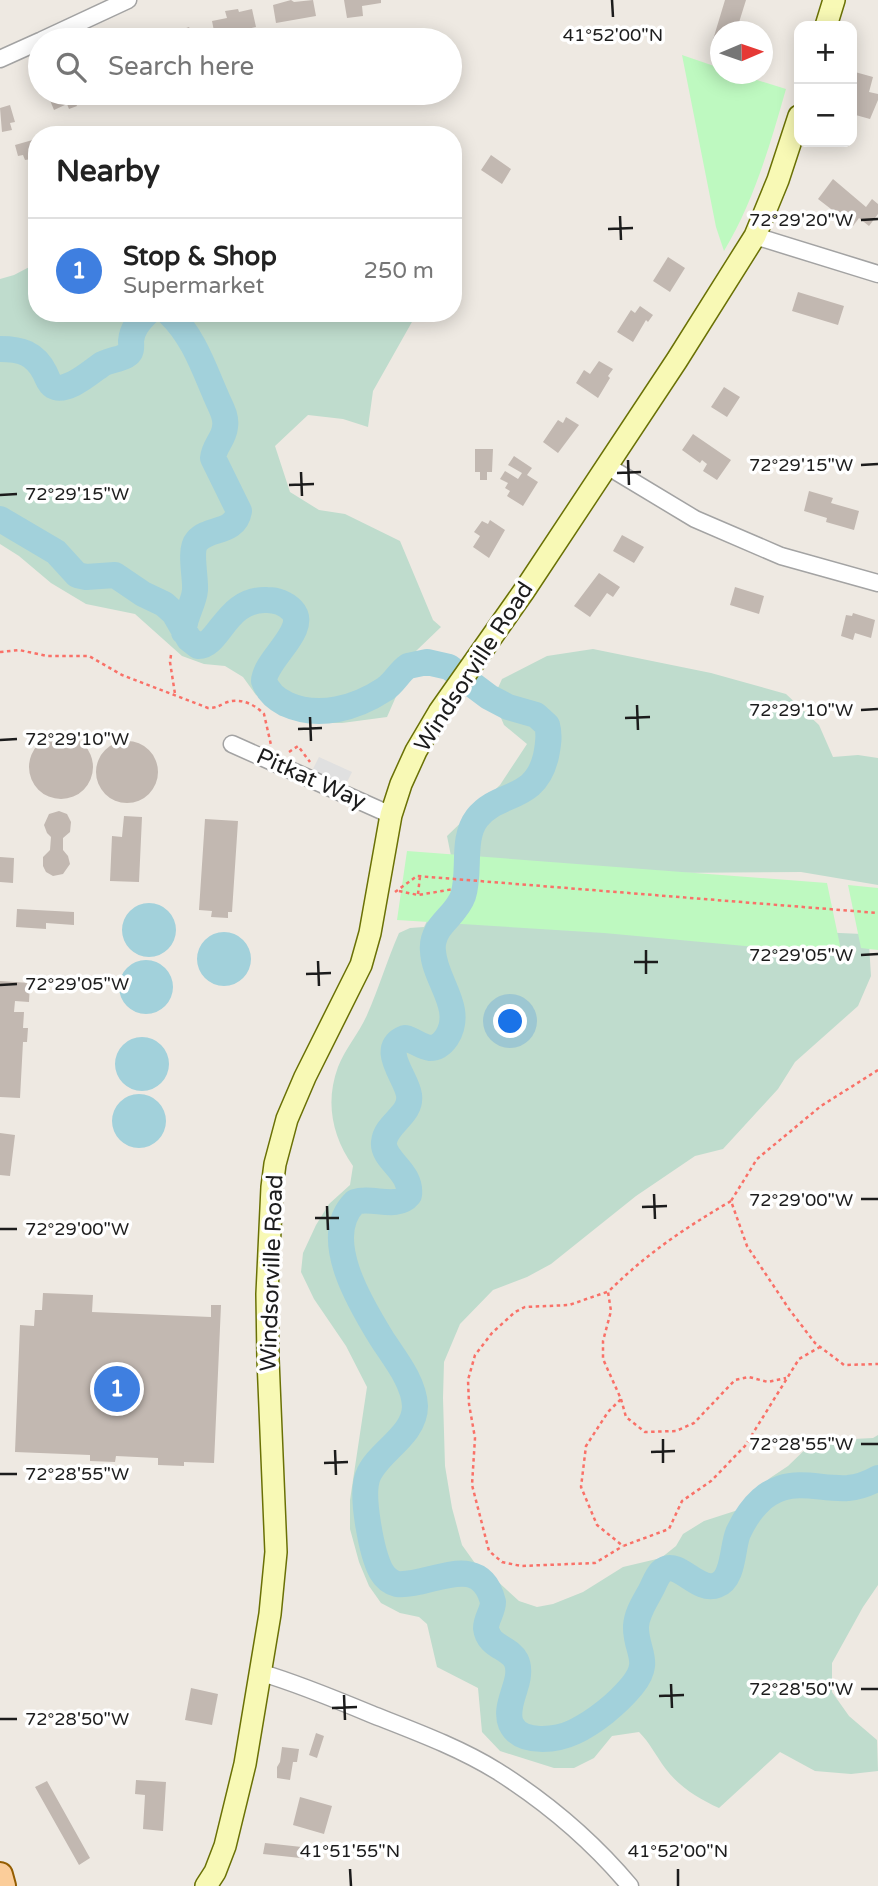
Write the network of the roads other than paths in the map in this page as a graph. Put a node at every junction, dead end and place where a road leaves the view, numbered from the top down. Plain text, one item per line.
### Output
1 (128, 0) edge
2 (834, 0) edge
3 (828, 21) edge
4 (69, 28) edge
5 (28, 47) edge
6 (0, 59) edge
7 (794, 131) edge
8 (755, 236) junction
9 (878, 274) edge
10 (607, 466) junction
11 (878, 583) edge
12 (232, 744) dead end
13 (391, 815) junction
14 (261, 1673) junction
15 (0, 1875) edge
16 (3, 1886) edge
17 (206, 1886) edge
18 (630, 1886) edge

1 - 4 street
2 - 3 main road
5 - 6 street
7 - 8 main road, Windsorville Road
8 - 9 street
8 - 10 main road, Windsorville Road
10 - 11 street
10 - 13 main road, Windsorville Road
12 - 13 street, Pitkat Way
13 - 14 main road, Windsorville Road
14 - 17 main road, Windsorville Road
14 - 18 street
15 - 16 main road

